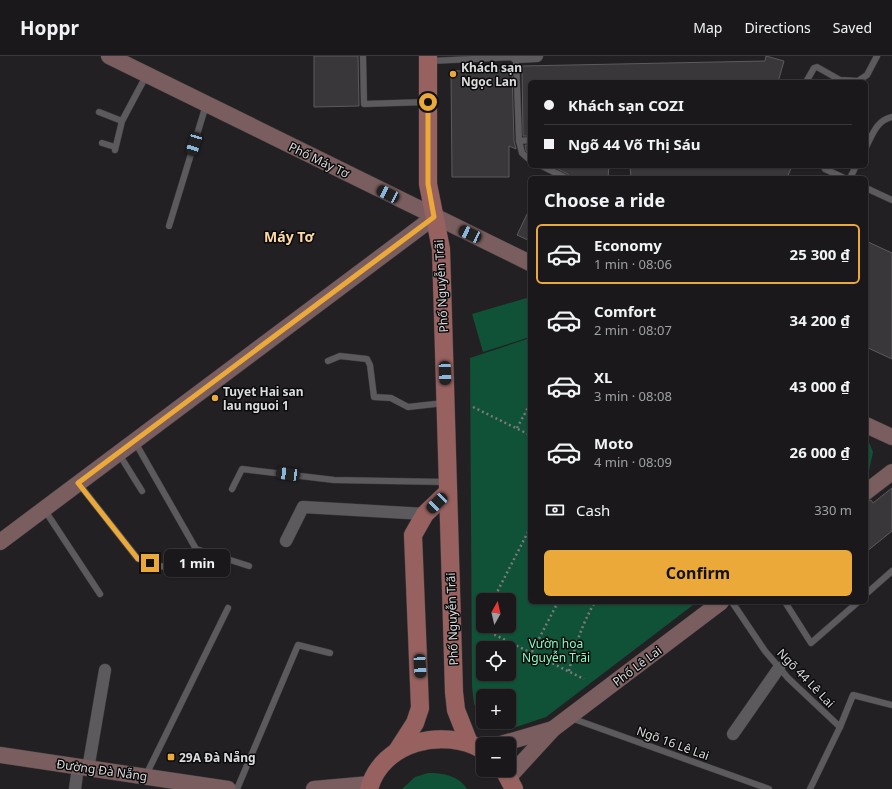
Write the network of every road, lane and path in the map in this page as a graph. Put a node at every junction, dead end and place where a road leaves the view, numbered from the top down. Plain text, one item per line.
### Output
1 (109, 56) edge
2 (363, 56) edge
3 (516, 56) edge
4 (537, 56) edge
5 (878, 56) edge
6 (428, 58) edge
7 (147, 74) junction
8 (807, 80) edge
9 (840, 80) edge
10 (859, 80) edge
11 (428, 102) junction
12 (206, 104) junction
13 (99, 112) dead end
14 (892, 117) edge
15 (122, 121) junction
16 (528, 140) edge
17 (519, 141) junction
18 (102, 143) dead end
19 (868, 143) edge
20 (528, 158) edge
21 (546, 168) edge
22 (825, 169) dead end
23 (562, 176) edge
24 (840, 176) edge
25 (868, 189) edge
26 (892, 200) edge
27 (434, 217) junction
28 (169, 226) dead end
29 (528, 262) edge
30 (328, 361) dead end
31 (446, 403) junction
32 (473, 407) dead end
33 (528, 408) edge
34 (868, 426) edge
35 (517, 428) junction
36 (528, 434) edge
37 (892, 437) edge
38 (135, 442) junction
39 (118, 452) junction
40 (892, 472) edge
41 (78, 483) junction
42 (448, 487) junction
43 (232, 489) dead end
44 (868, 490) edge
45 (142, 492) dead end
46 (44, 509) junction
47 (425, 514) junction
48 (528, 532) edge
49 (286, 541) dead end
50 (0, 542) edge
51 (249, 566) dead end
52 (892, 571) edge
53 (187, 574) dead end
54 (868, 592) edge
55 (497, 593) edge
56 (100, 594) dead end
57 (557, 604) edge
58 (594, 604) edge
59 (718, 604) edge
60 (733, 604) edge
61 (786, 604) edge
62 (856, 604) edge
63 (228, 608) dead end
64 (492, 633) edge
65 (532, 652) junction
66 (330, 653) dead end
67 (779, 668) junction
68 (105, 670) dead end
69 (569, 671) junction
70 (584, 679) dead end
71 (892, 705) edge
72 (569, 717) junction
73 (840, 727) junction
74 (553, 729) junction
75 (733, 734) dead end
76 (516, 739) edge
77 (476, 743) edge
78 (476, 747) edge
79 (397, 751) junction
80 (0, 755) edge
81 (83, 768) junction
82 (145, 777) junction
83 (509, 779) edge
84 (369, 787) edge
85 (75, 789) edge
86 (228, 789) edge
87 (236, 789) edge
88 (314, 789) edge
89 (769, 789) edge
90 (810, 789) edge

1 - 7 street, Phố Máy Tơ
2 - 11 lane
3 - 4 street
3 - 6 lane
3 - 17 lane
5 - 10 lane
6 - 11 main road, Phố Nguyễn Trãi
7 - 12 street, Phố Máy Tơ
7 - 15 lane
8 - 9 lane
11 - 27 main road, Phố Nguyễn Trãi
12 - 27 street, Phố Máy Tơ
12 - 28 lane
13 - 15 lane
14 - 19 lane
15 - 18 lane
16 - 17 lane
17 - 20 lane
21 - 23 lane
22 - 24 lane
25 - 26 lane
27 - 29 street, Phố Máy Tơ
27 - 31 main road, Phố Nguyễn Trãi
27 - 38 street
30 - 31 lane
31 - 42 main road, Phố Nguyễn Trãi
32 - 35 path
33 - 35 path
34 - 37 street
35 - 36 path
38 - 39 street
38 - 51 lane
39 - 41 street
39 - 45 lane
40 - 44 street
41 - 46 street
41 - 53 lane
42 - 43 lane
42 - 47 main road
42 - 77 main road, Phố Nguyễn Trãi
46 - 50 street
46 - 56 lane
47 - 49 street
47 - 79 main road
48 - 55 path
52 - 54 lane
57 - 65 path
58 - 69 path
59 - 72 street, Phố Lê Lai
60 - 67 lane, Ngõ 44 Lê Lai
61 - 62 lane
63 - 82 lane
64 - 65 path
65 - 69 path
66 - 87 lane
67 - 73 lane, Ngõ 44 Lê Lai
67 - 75 street
68 - 81 street
69 - 70 path
71 - 73 lane
72 - 74 street, Phố Lê Lai
72 - 89 lane, Ngõ 16 Lê Lai
73 - 90 lane
74 - 76 street, Phố Lê Lai
74 - 83 street, Phố Lê Lai
78 - 79 main road
79 - 84 main road
80 - 81 street, Đường Đà Nẵng
81 - 82 street, Đường Đà Nẵng
81 - 85 street
82 - 86 street, Đường Đà Nẵng
84 - 88 street

